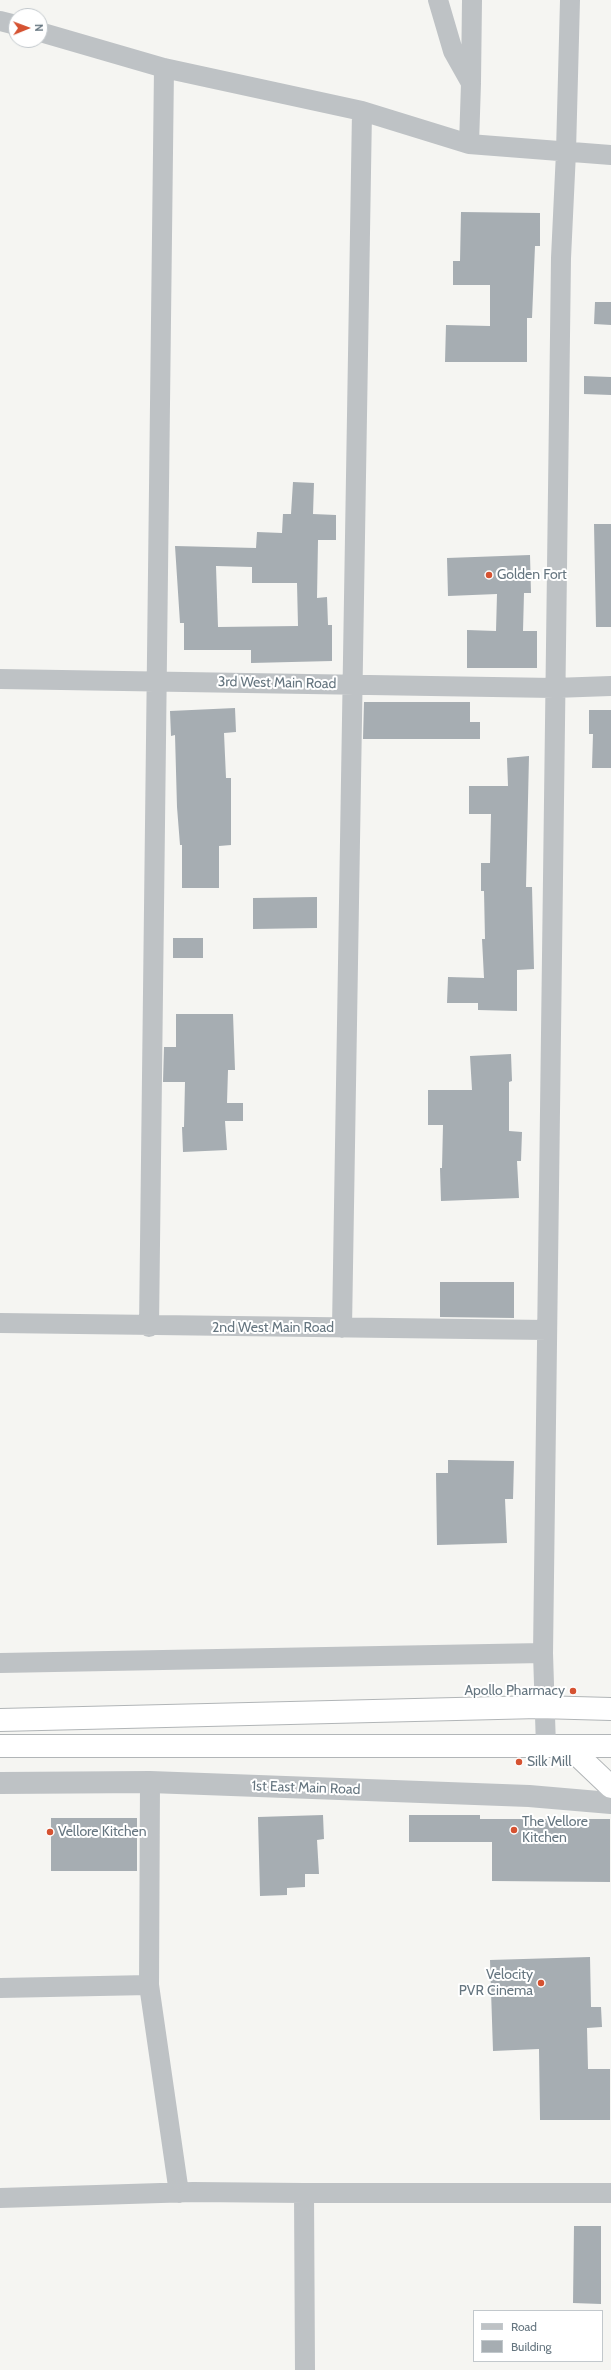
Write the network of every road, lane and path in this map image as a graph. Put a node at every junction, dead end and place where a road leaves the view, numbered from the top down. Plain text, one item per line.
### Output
1 (438, 0) edge
2 (472, 0) edge
3 (570, 0) edge
4 (48, 34) edge
5 (164, 68) junction
6 (471, 83) junction
7 (362, 111) junction
8 (469, 144) junction
9 (566, 152) junction
10 (611, 155) edge
11 (0, 679) edge
12 (156, 681) junction
13 (353, 684) junction
14 (611, 686) edge
15 (554, 688) junction
16 (0, 1323) edge
17 (149, 1327) junction
18 (342, 1328) junction
19 (547, 1330) junction
20 (543, 1653) junction
21 (0, 1663) edge
22 (544, 1707) junction
23 (611, 1708) edge
24 (0, 1720) edge
25 (0, 1746) edge
26 (611, 1746) edge
27 (546, 1747) junction
28 (569, 1747) junction
29 (150, 1782) junction
30 (0, 1783) edge
31 (611, 1787) edge
32 (611, 1804) edge
33 (149, 1985) junction
34 (0, 1988) edge
35 (178, 2193) junction
36 (304, 2193) junction
37 (611, 2193) edge
38 (0, 2198) edge
39 (305, 2370) edge

1 - 6 street
2 - 6 street
3 - 9 street
4 - 5 street
5 - 7 street
5 - 12 street
6 - 8 street
7 - 8 street
7 - 13 street
8 - 9 street
9 - 10 street
9 - 15 street
11 - 12 street, 3rd West Main Road
12 - 13 street, 3rd West Main Road
12 - 17 street
13 - 15 street, 3rd West Main Road
13 - 18 street
14 - 15 street, 3rd West Main Road
15 - 19 street
16 - 17 street, 2nd West Main Road
17 - 18 street, 2nd West Main Road
18 - 19 street, 2nd West Main Road
19 - 20 street
20 - 21 street
20 - 22 street
22 - 23 highway
22 - 24 highway
22 - 27 street
25 - 27 highway
26 - 28 highway
27 - 28 highway
28 - 31 highway
29 - 30 street, 1st East Main Road
29 - 32 street, 1st East Main Road
29 - 33 street
33 - 34 street
33 - 35 street
35 - 36 street
35 - 38 street
36 - 37 street
36 - 39 street

